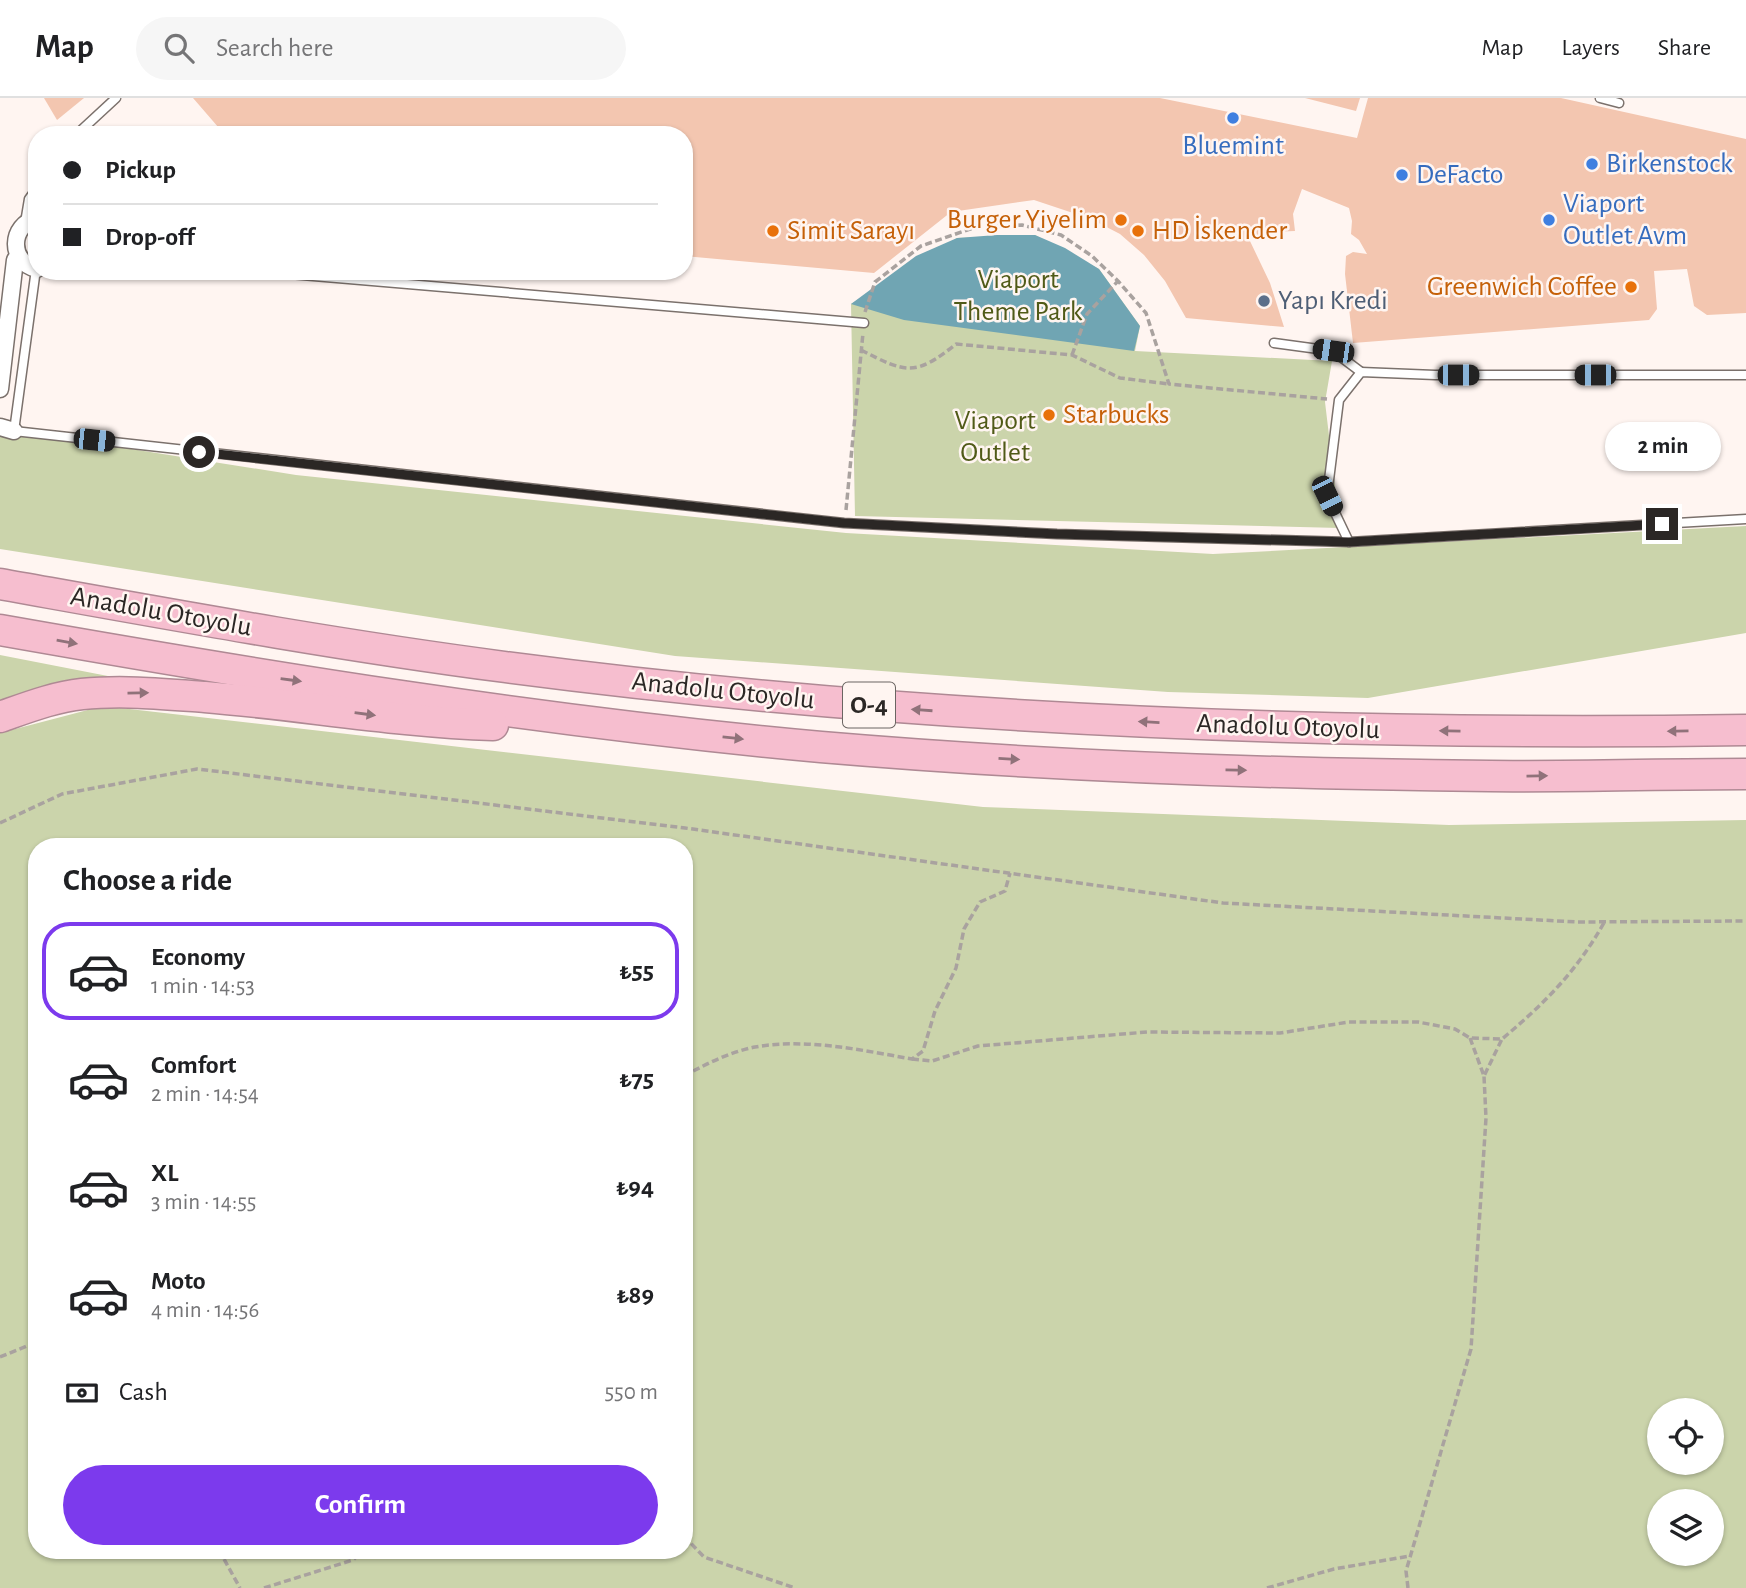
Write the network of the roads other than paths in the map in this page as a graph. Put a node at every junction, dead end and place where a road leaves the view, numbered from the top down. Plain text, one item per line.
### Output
1 (116, 98) edge
2 (1600, 98) edge
3 (1619, 103) dead end
4 (86, 126) edge
5 (28, 222) edge
6 (8, 237) edge
7 (22, 263) edge
8 (360, 280) edge
9 (864, 323) road end
10 (1274, 343) dead end
11 (1362, 372) junction
12 (1746, 375) edge
13 (0, 389) edge
14 (7, 429) edge
15 (1746, 519) edge
16 (1349, 542) junction
17 (0, 584) edge
18 (0, 630) edge
19 (0, 717) edge
20 (1746, 730) edge
21 (665, 731) junction
22 (1746, 774) edge

1 - 4 lane
2 - 3 lane
5 - 6 street
6 - 7 street
7 - 13 street
7 - 14 lane
8 - 9 lane
10 - 11 lane
11 - 12 lane
11 - 16 lane
14 - 16 lane
15 - 16 lane
20 -> 17 highway, Anadolu Otoyolu / O-4
18 -> 21 highway, Anadolu Otoyolu / O-4
19 -> 21 highway
21 -> 22 highway, Anadolu Otoyolu / O-4

